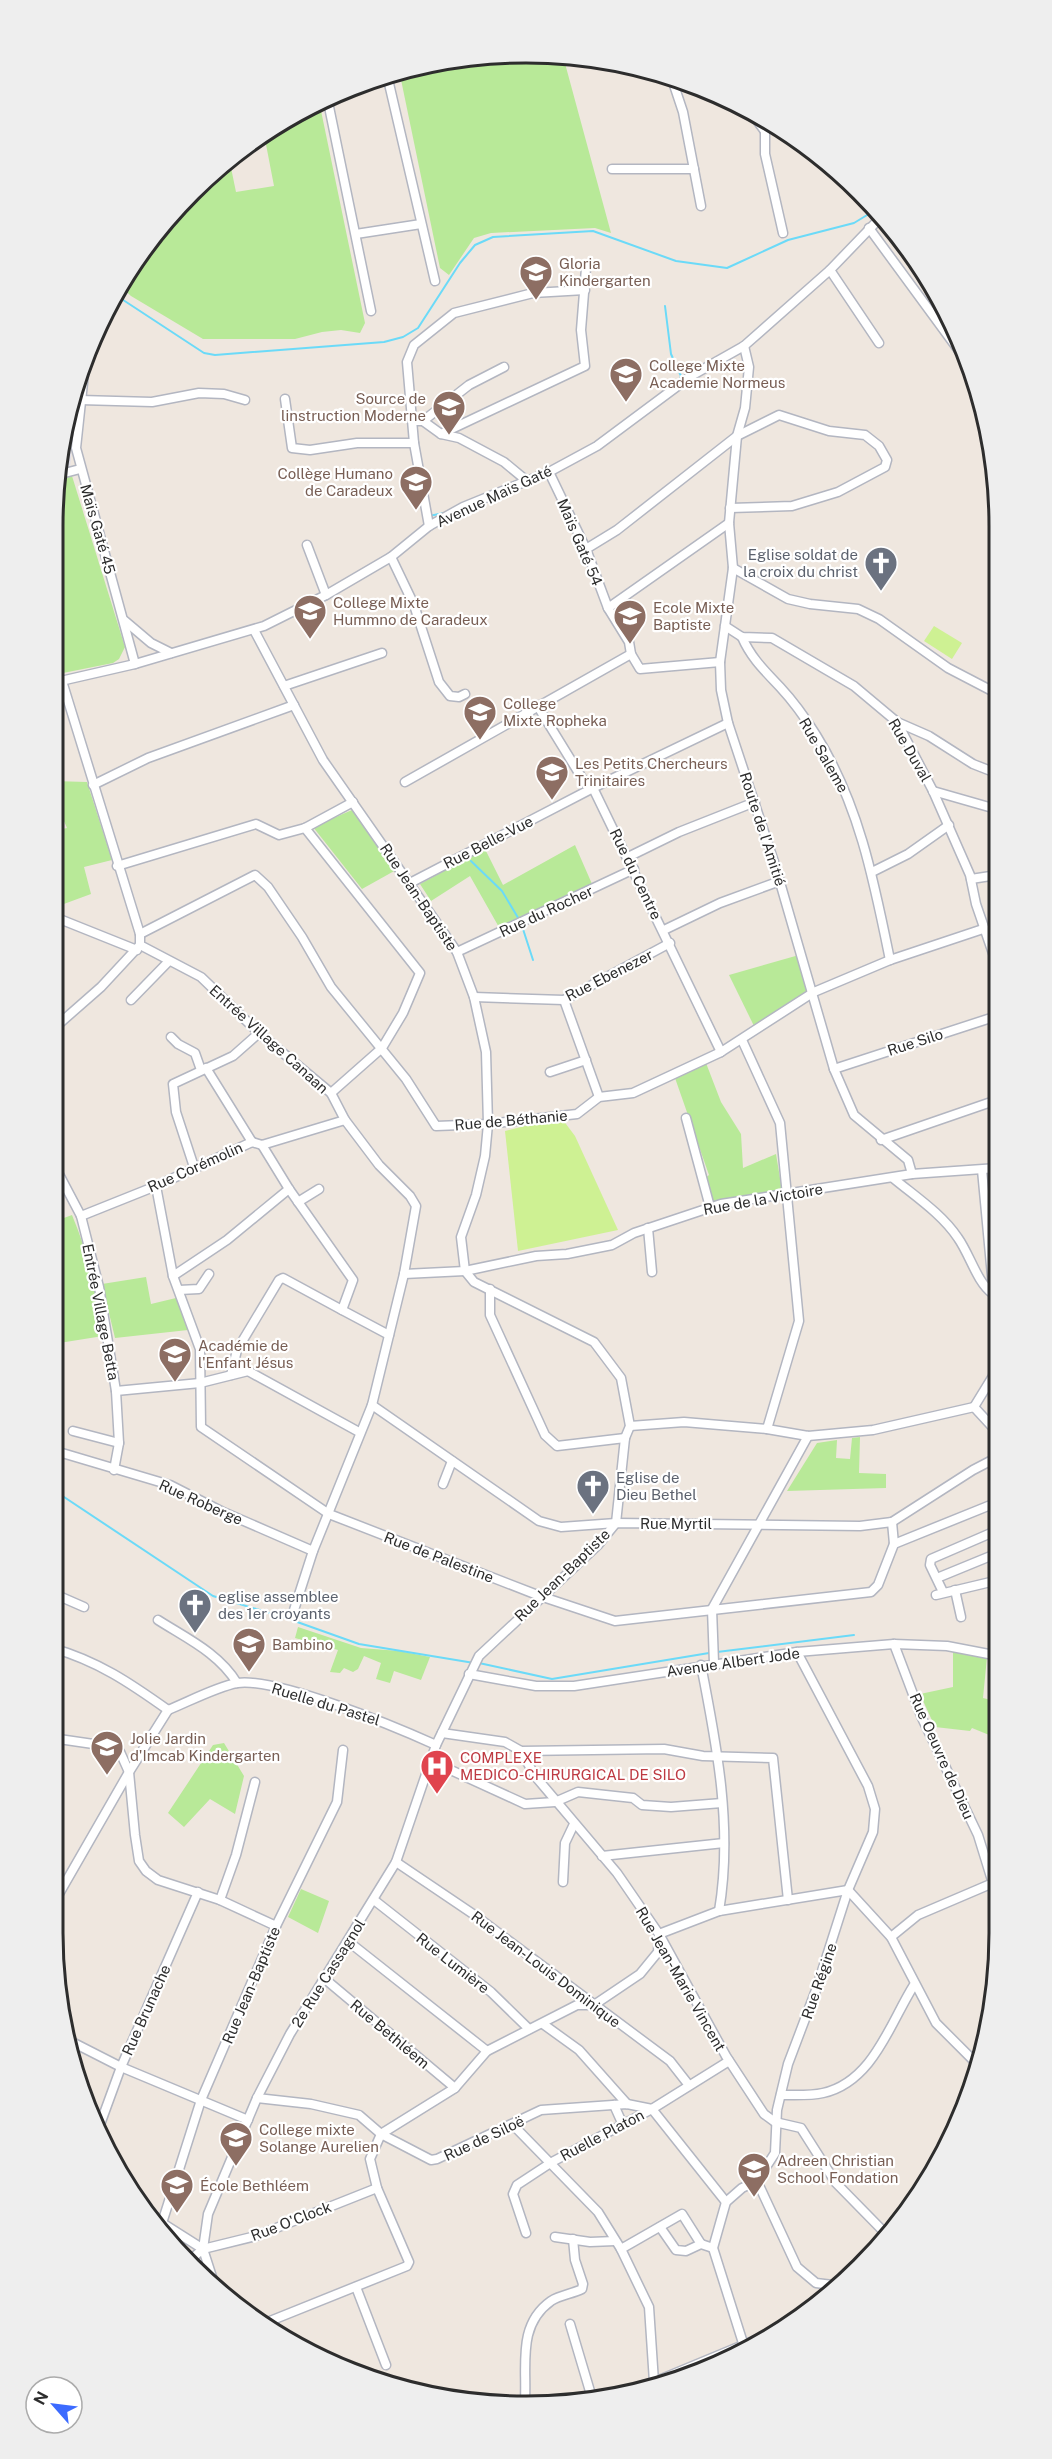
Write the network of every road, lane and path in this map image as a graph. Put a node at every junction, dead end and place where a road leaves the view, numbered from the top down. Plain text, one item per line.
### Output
1 (389, 84) edge
2 (676, 88) edge
3 (329, 107) edge
4 (765, 129) edge
5 (612, 169) dead end
6 (694, 169) junction
7 (702, 206) dead end
8 (875, 222) edge
9 (421, 224) junction
10 (869, 228) junction
11 (783, 232) dead end
12 (356, 234) junction
13 (586, 268) dead end
14 (830, 270) junction
15 (435, 281) dead end
16 (585, 290) junction
17 (371, 311) dead end
18 (948, 335) edge
19 (879, 343) dead end
20 (744, 346) junction
21 (504, 367) dead end
22 (285, 399) dead end
23 (80, 400) edge
24 (245, 400) dead end
25 (80, 404) edge
26 (419, 421) junction
27 (441, 434) junction
28 (737, 436) junction
29 (414, 443) junction
30 (80, 469) junction
31 (549, 472) junction
32 (66, 473) edge
33 (527, 481) junction
34 (730, 508) junction
35 (729, 523) junction
36 (429, 526) junction
37 (307, 545) dead end
38 (586, 549) junction
39 (391, 556) junction
40 (733, 568) junction
41 (326, 595) junction
42 (608, 608) junction
43 (124, 620) junction
44 (725, 626) junction
45 (254, 630) junction
46 (742, 637) junction
47 (171, 653) junction
48 (382, 653) dead end
49 (631, 654) junction
50 (720, 662) junction
51 (135, 664) junction
52 (63, 681) edge
53 (63, 684) edge
54 (284, 686) junction
55 (989, 689) edge
56 (465, 694) dead end
57 (294, 705) junction
58 (537, 705) junction
59 (897, 722) junction
60 (728, 723) junction
61 (989, 770) edge
62 (405, 782) dead end
63 (93, 785) junction
64 (593, 788) junction
65 (933, 791) junction
66 (353, 802) junction
67 (755, 802) junction
68 (989, 807) edge
69 (949, 825) junction
70 (305, 828) junction
71 (628, 857) junction
72 (117, 866) junction
73 (634, 869) junction
74 (872, 872) junction
75 (989, 876) edge
76 (971, 879) junction
77 (780, 881) junction
78 (410, 883) junction
79 (63, 920) edge
80 (983, 929) junction
81 (664, 930) junction
82 (140, 934) junction
83 (670, 943) junction
84 (989, 944) edge
85 (138, 948) junction
86 (457, 952) junction
87 (890, 960) junction
88 (169, 961) junction
89 (814, 992) junction
90 (474, 997) junction
91 (131, 1000) dead end
92 (564, 1000) junction
93 (989, 1019) edge
94 (63, 1020) edge
95 (259, 1034) junction
96 (171, 1037) dead end
97 (742, 1040) junction
98 (382, 1048) junction
99 (721, 1052) junction
100 (586, 1060) junction
101 (834, 1068) junction
102 (204, 1069) junction
103 (550, 1072) dead end
104 (331, 1093) junction
105 (600, 1097) junction
106 (989, 1103) edge
107 (686, 1118) dead end
108 (345, 1120) junction
109 (488, 1124) junction
110 (881, 1140) junction
111 (252, 1142) junction
112 (262, 1146) junction
113 (194, 1167) junction
114 (989, 1169) edge
115 (982, 1170) junction
116 (912, 1174) junction
117 (893, 1178) junction
118 (63, 1182) edge
119 (156, 1186) junction
120 (289, 1189) junction
121 (319, 1189) dead end
122 (785, 1194) junction
123 (298, 1202) junction
124 (710, 1207) junction
125 (81, 1216) junction
126 (989, 1223) edge
127 (648, 1228) junction
128 (465, 1271) junction
129 (652, 1272) dead end
130 (209, 1274) dead end
131 (404, 1274) junction
132 (174, 1276) junction
133 (490, 1289) junction
134 (179, 1290) junction
135 (989, 1291) edge
136 (342, 1310) junction
137 (390, 1335) junction
138 (231, 1375) junction
139 (200, 1383) junction
140 (989, 1383) edge
141 (117, 1391) junction
142 (372, 1405) junction
143 (974, 1407) junction
144 (989, 1423) edge
145 (630, 1426) junction
146 (767, 1429) junction
147 (73, 1431) dead end
148 (359, 1432) junction
149 (808, 1436) junction
150 (625, 1438) junction
151 (119, 1443) junction
152 (63, 1454) edge
153 (452, 1461) junction
154 (989, 1462) edge
155 (114, 1470) junction
156 (443, 1484) dead end
157 (989, 1506) edge
158 (329, 1514) junction
159 (892, 1522) junction
160 (616, 1523) junction
161 (760, 1524) junction
162 (989, 1534) edge
163 (894, 1544) junction
164 (313, 1551) junction
165 (989, 1558) edge
166 (937, 1578) junction
167 (989, 1582) edge
168 (955, 1590) junction
169 (540, 1596) junction
170 (63, 1598) edge
171 (84, 1607) dead end
172 (712, 1609) junction
173 (294, 1610) dead end
174 (961, 1617) dead end
175 (158, 1620) dead end
176 (894, 1644) junction
177 (63, 1652) edge
178 (797, 1652) junction
179 (989, 1654) edge
180 (714, 1663) junction
181 (701, 1665) junction
182 (470, 1671) junction
183 (237, 1683) junction
184 (168, 1710) junction
185 (442, 1733) junction
186 (63, 1740) edge
187 (436, 1745) junction
188 (343, 1750) dead end
189 (520, 1751) junction
190 (719, 1756) junction
191 (431, 1761) junction
192 (129, 1772) junction
193 (255, 1782) dead end
194 (555, 1802) junction
195 (722, 1803) junction
196 (574, 1824) junction
197 (724, 1843) junction
198 (602, 1856) junction
199 (396, 1862) junction
200 (989, 1870) edge
201 (563, 1882) dead end
202 (989, 1885) edge
203 (63, 1887) edge
204 (848, 1890) junction
205 (198, 1892) junction
206 (220, 1900) junction
207 (374, 1900) junction
208 (788, 1900) junction
209 (719, 1911) junction
210 (276, 1926) junction
211 (659, 1934) junction
212 (891, 1937) junction
213 (348, 1942) junction
214 (325, 1979) junction
215 (914, 1985) junction
216 (594, 2005) junction
217 (543, 2024) junction
218 (529, 2028) junction
219 (77, 2045) edge
220 (487, 2051) junction
221 (971, 2058) edge
222 (729, 2061) junction
223 (121, 2067) junction
224 (688, 2084) junction
225 (455, 2088) junction
226 (781, 2095) junction
227 (257, 2098) junction
228 (201, 2100) junction
229 (627, 2104) junction
230 (614, 2105) junction
231 (652, 2109) junction
232 (102, 2119) edge
233 (248, 2120) junction
234 (775, 2122) junction
235 (513, 2125) junction
236 (623, 2125) junction
237 (381, 2134) junction
238 (552, 2162) junction
239 (757, 2181) junction
240 (377, 2188) junction
241 (726, 2202) junction
242 (162, 2219) edge
243 (660, 2227) junction
244 (881, 2229) edge
245 (173, 2233) edge
246 (526, 2233) dead end
247 (555, 2237) dead end
248 (573, 2239) junction
249 (701, 2244) junction
250 (618, 2245) junction
251 (713, 2248) junction
252 (203, 2249) junction
253 (195, 2256) edge
254 (210, 2270) edge
255 (827, 2284) edge
256 (357, 2287) junction
257 (274, 2321) edge
258 (570, 2324) dead end
259 (743, 2342) edge
260 (721, 2353) edge
261 (697, 2363) edge
262 (386, 2365) dead end
263 (654, 2378) edge
264 (590, 2391) edge
265 (525, 2396) edge

1 - 9 street
2 - 6 street
3 - 12 street
4 - 11 street
5 - 6 street
6 - 7 street
8 - 10 street, Avenue Maïs Gaté
9 - 12 street
9 - 15 street
10 - 14 street, Avenue Maïs Gaté
10 - 18 street
12 - 17 street
13 - 16 street
14 - 19 street
14 - 20 street, Avenue Maïs Gaté
16 - 26 street
16 - 27 street
20 - 28 street, Route de l'Amitié
20 - 31 street, Avenue Maïs Gaté
21 - 26 street
22 - 29 street
23 - 24 street
25 - 30 street, Maïs Gaté 45
26 - 27 street
26 - 29 street
27 - 33 street
28 - 34 street, Route de l'Amitié
28 - 34 street
28 - 38 street
29 - 36 street
30 - 32 street
30 - 43 street, Maïs Gaté 45
31 - 33 street, Avenue Maïs Gaté
31 - 38 street, Maïs Gaté 54
33 - 36 street, Avenue Maïs Gaté
34 - 35 street, Route de l'Amitié
35 - 40 street, Route de l'Amitié
35 - 42 street
36 - 39 street, Avenue Maïs Gaté
37 - 41 street
38 - 42 street, Maïs Gaté 54
39 - 41 street, Avenue Maïs Gaté
39 - 56 street
40 - 44 street, Route de l'Amitié
40 - 55 street
41 - 45 street, Avenue Maïs Gaté
42 - 49 street, Maïs Gaté 54
43 - 47 street
43 - 51 street, Maïs Gaté 45
44 - 46 street
44 - 50 street, Route de l'Amitié
45 - 47 street, Avenue Maïs Gaté
45 - 54 street, Rue Jean-Baptiste
46 - 59 street, Rue Duval
46 - 74 street, Rue Saleme
47 - 51 street, Avenue Maïs Gaté
48 - 54 street
49 - 50 street
49 - 58 street
50 - 60 street, Route de l'Amitié
51 - 52 street, Avenue Maïs Gaté
53 - 63 street
54 - 57 street, Rue Jean-Baptiste
57 - 63 street
57 - 66 street, Rue Jean-Baptiste
58 - 62 street
58 - 64 street, Rue du Centre
59 - 61 street
59 - 65 street, Rue Duval
60 - 64 street, Rue Belle-Vue
60 - 67 street, Route de l'Amitié
63 - 72 street
64 - 71 street, Rue du Centre
64 - 78 street, Rue Belle-Vue
65 - 68 street
65 - 69 street, Rue Duval
66 - 70 street
66 - 78 street, Rue Jean-Baptiste
67 - 71 street
67 - 77 street, Route de l'Amitié
69 - 74 street
69 - 76 street, Rue Duval
70 - 72 street
70 - 98 street
71 - 73 street, Rue du Centre
72 - 82 street
73 - 81 street, Rue du Centre
73 - 86 street, Rue du Rocher
74 - 87 street, Rue Saleme
75 - 76 street
76 - 80 street, Rue Duval
77 - 81 street, Rue Ebenezer
77 - 89 street, Route de l'Amitié
78 - 86 street, Rue Jean-Baptiste
79 - 85 street
80 - 84 street, Rue Duval
80 - 87 street, Rue de Béthanie
81 - 83 street, Rue du Centre
82 - 85 street
82 - 98 street, Rue de Béthanie
83 - 92 street, Rue Ebenezer
83 - 99 street, Rue du Centre
85 - 88 street, Entrée Village Canaan
85 - 94 street
86 - 90 street, Rue Jean-Baptiste
87 - 89 street, Rue de Béthanie
88 - 91 street
88 - 95 street, Entrée Village Canaan
89 - 97 street, Rue de Béthanie
89 - 101 street, Route de l'Amitié
90 - 92 street, Rue Ebenezer
90 - 109 street, Rue Jean-Baptiste
92 - 100 street
93 - 101 street, Rue Silo
95 - 102 street
95 - 104 street, Entrée Village Canaan
96 - 102 street
97 - 99 street, Rue de Béthanie
97 - 122 street
98 - 104 street
98 - 109 street, Rue de Béthanie
99 - 105 street, Rue de Béthanie
100 - 103 street
100 - 105 street
101 - 110 street, Route de l'Amitié
102 - 111 street
102 - 113 street
104 - 108 street, Entrée Village Canaan
105 - 109 street, Rue de Béthanie
106 - 110 street
107 - 124 street
108 - 112 street, Rue Corémolin
108 - 131 street, Entrée Village Canaan
109 - 128 street, Rue Jean-Baptiste
110 - 116 street, Route de l'Amitié
111 - 112 street, Rue Corémolin
111 - 113 street, Rue Corémolin
112 - 120 street
113 - 119 street, Rue Corémolin
114 - 115 street, Rue de la Victoire
115 - 116 street, Rue de la Victoire
115 - 126 street
116 - 117 street, Rue de la Victoire
117 - 122 street, Rue de la Victoire
117 - 135 street
118 - 125 street, Entrée Village Betta
119 - 125 street, Rue Corémolin
119 - 132 street, Rue de Palestine
120 - 123 street
120 - 132 street
121 - 123 street
122 - 124 street, Rue de la Victoire
122 - 146 street
123 - 136 street
124 - 127 street, Rue de la Victoire
125 - 141 street, Entrée Village Betta
127 - 128 street, Rue de la Victoire
127 - 129 street
128 - 131 street, Rue de la Victoire
128 - 133 street
130 - 134 street
131 - 137 street, Entrée Village Canaan
132 - 134 street, Rue de Palestine
133 - 145 street
133 - 150 street
134 - 139 street, Rue de Palestine
136 - 137 street
136 - 138 street
137 - 142 street, Entrée Village Canaan
138 - 139 street
138 - 148 street
139 - 141 street
139 - 158 street, Rue de Palestine
140 - 143 street
141 - 151 street, Entrée Village Betta
142 - 148 street, Entrée Village Canaan
142 - 153 street, Rue Myrtil
143 - 144 street
143 - 149 street
145 - 146 street
145 - 150 street, Rue Jean-Baptiste
146 - 149 street
147 - 151 street
148 - 158 street, Entrée Village Canaan
149 - 161 street
150 - 160 street, Rue Jean-Baptiste
151 - 155 street, Entrée Village Betta
152 - 155 street, Rue Roberge
153 - 156 street
153 - 160 street, Rue Myrtil
154 - 159 street, Rue Myrtil
155 - 164 street, Rue Roberge
157 - 163 street
158 - 164 street, Entrée Village Canaan
158 - 169 street, Rue de Palestine
159 - 161 street, Rue Myrtil
159 - 163 street, Rue de Palestine
160 - 161 street, Rue Myrtil
160 - 169 street, Rue Jean-Baptiste
161 - 172 street
162 - 166 street
163 - 172 street, Rue de Palestine
164 - 173 street, Entrée Village Canaan
165 - 166 street
166 - 168 street
167 - 168 street
168 - 174 street
169 - 172 street, Rue de Palestine
169 - 182 street, Rue Jean-Baptiste
170 - 171 street
172 - 180 street
175 - 183 street
176 - 178 street, Avenue Albert Jode
176 - 179 street, Avenue Albert Jode
176 - 200 street, Rue Oeuvre de Dieu
177 - 184 street
178 - 180 street, Avenue Albert Jode
178 - 204 street, Rue Régine
180 - 181 street, Avenue Albert Jode
181 - 182 street, Avenue Albert Jode
181 - 190 street
182 - 185 street, 2e Rue Cassagnol
183 - 184 street, Ruelle du Pastel
183 - 187 street, Ruelle du Pastel
184 - 192 street
185 - 187 street, 2e Rue Cassagnol
185 - 189 street
186 - 192 street
187 - 191 street, 2e Rue Cassagnol
188 - 210 street, Rue Jean-Baptiste
189 - 190 street
189 - 194 street, Rue Jean-Marie Vincent
190 - 195 street
190 - 208 street
191 - 194 street
191 - 199 street, 2e Rue Cassagnol
192 - 203 street
192 - 205 street
193 - 206 street
194 - 195 street
194 - 196 street, Rue Jean-Marie Vincent
195 - 197 street
196 - 198 street, Rue Jean-Marie Vincent
196 - 201 street
197 - 198 street
197 - 209 street
198 - 211 street, Rue Jean-Marie Vincent
199 - 207 street, 2e Rue Cassagnol
199 - 216 street, Rue Jean-Louis Dominique
202 - 212 street
204 - 208 street
204 - 212 street
204 - 226 street, Rue Régine
205 - 206 street
205 - 223 street, Rue Brunache
206 - 210 street
207 - 213 street, 2e Rue Cassagnol
207 - 218 street, Rue Lumière
208 - 209 street
209 - 211 street
210 - 228 street, Rue Jean-Baptiste
211 - 216 street
211 - 222 street, Rue Jean-Marie Vincent
212 - 215 street
213 - 214 street, 2e Rue Cassagnol
213 - 220 street
214 - 225 street, Rue Bethléem
214 - 227 street, 2e Rue Cassagnol
215 - 221 street
215 - 226 street
216 - 217 street
216 - 224 street, Rue Jean-Louis Dominique
217 - 218 street
217 - 229 street
218 - 220 street
219 - 223 street
220 - 225 street
222 - 224 street, Ruelle Platon
222 - 234 street, Rue Jean-Marie Vincent
223 - 228 street
223 - 232 street, Rue Brunache
224 - 231 street, Ruelle Platon
225 - 237 street
226 - 234 street, Rue Régine
227 - 233 street, 2e Rue Cassagnol
227 - 237 street, Rue de Siloë
228 - 233 street
228 - 242 street, Rue Jean-Baptiste
229 - 230 street, Rue de Siloë
229 - 231 street, Rue de Siloë
230 - 235 street, Rue de Siloë
230 - 236 street
231 - 236 street, Ruelle Platon
231 - 241 street
233 - 252 street, 2e Rue Cassagnol
234 - 239 street, Rue Régine
234 - 244 street
235 - 237 street, Rue de Siloë
235 - 238 street
236 - 238 street, Ruelle Platon
237 - 240 street
238 - 246 street, Ruelle Platon
238 - 250 street
239 - 241 street
239 - 255 street
240 - 252 street, Rue O'Clock
240 - 256 street
241 - 251 street
243 - 249 street
243 - 249 street
243 - 250 street
245 - 252 street
247 - 248 street
248 - 250 street
248 - 265 street
249 - 251 street
250 - 263 street
251 - 259 street
252 - 253 street
252 - 254 street, 2e Rue Cassagnol
256 - 257 street
256 - 262 street
258 - 264 street
260 - 261 street

